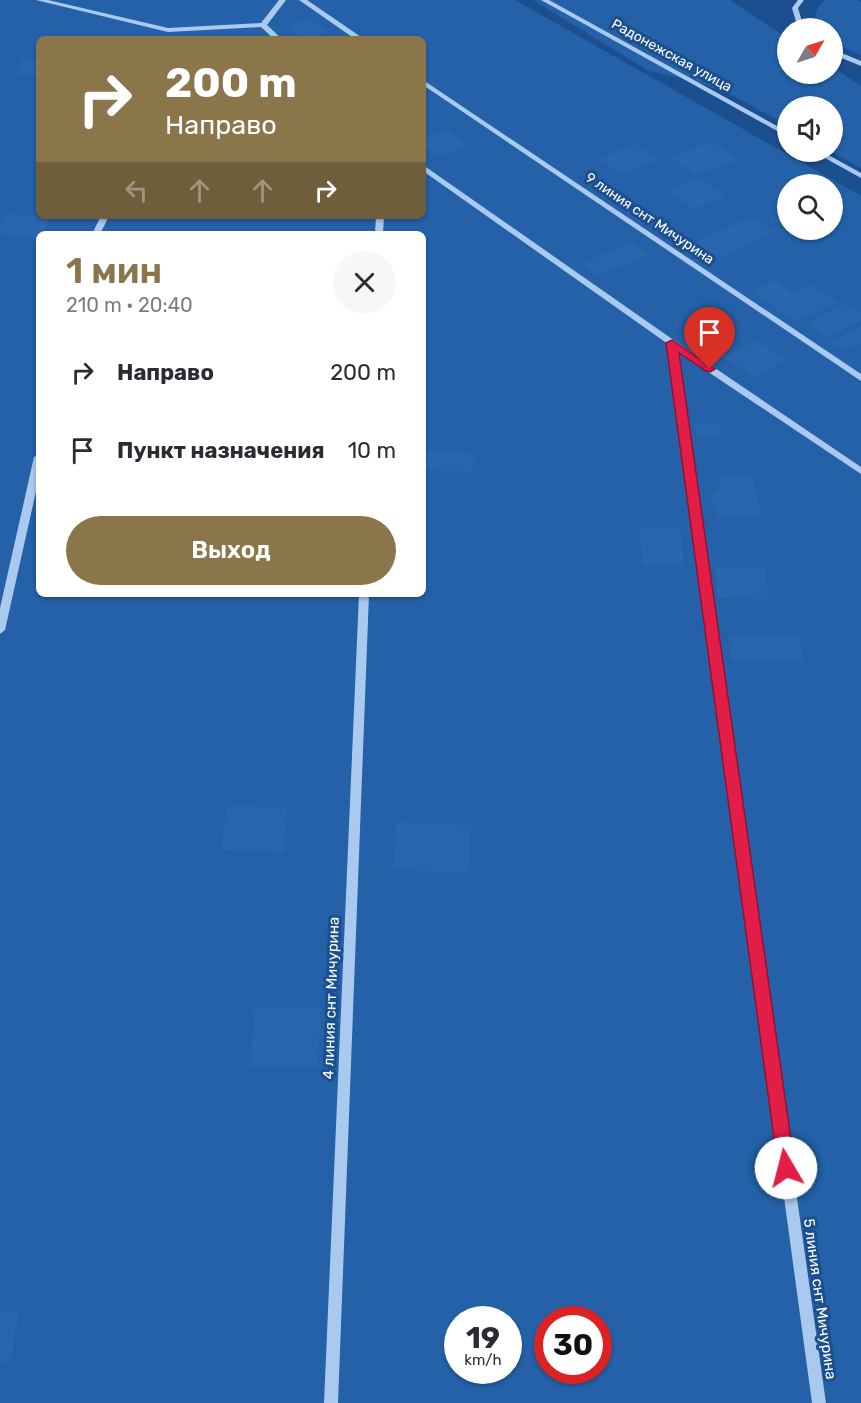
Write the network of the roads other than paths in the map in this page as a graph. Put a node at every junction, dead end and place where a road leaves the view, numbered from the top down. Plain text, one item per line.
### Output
1 (39, 0) edge
2 (283, 0) edge
3 (302, 0) edge
4 (544, 0) edge
5 (801, 0) edge
6 (798, 18) edge
7 (263, 25) junction
8 (201, 28) junction
9 (197, 36) edge
10 (275, 36) edge
11 (356, 36) edge
12 (843, 56) edge
13 (861, 64) edge
14 (426, 84) edge
15 (777, 129) edge
16 (836, 162) edge
17 (426, 169) edge
18 (861, 176) edge
19 (672, 343) junction
20 (861, 378) edge
21 (36, 470) edge
22 (861, 471) edge
23 (364, 597) edge
24 (0, 630) edge
25 (331, 1403) edge
26 (819, 1403) edge

1 - 8 street
2 - 7 street
3 - 11 street
4 - 15 street, Радонежская улица
5 - 6 street
7 - 8 street
7 - 10 street
8 - 9 street
12 - 13 street
14 - 20 street, 9 линия снт Мичурина
16 - 18 street
17 - 19 street
19 - 22 street
19 - 26 street, 5 линия снт Мичурина
21 - 24 street
23 - 25 street, 4 линия снт Мичурина

